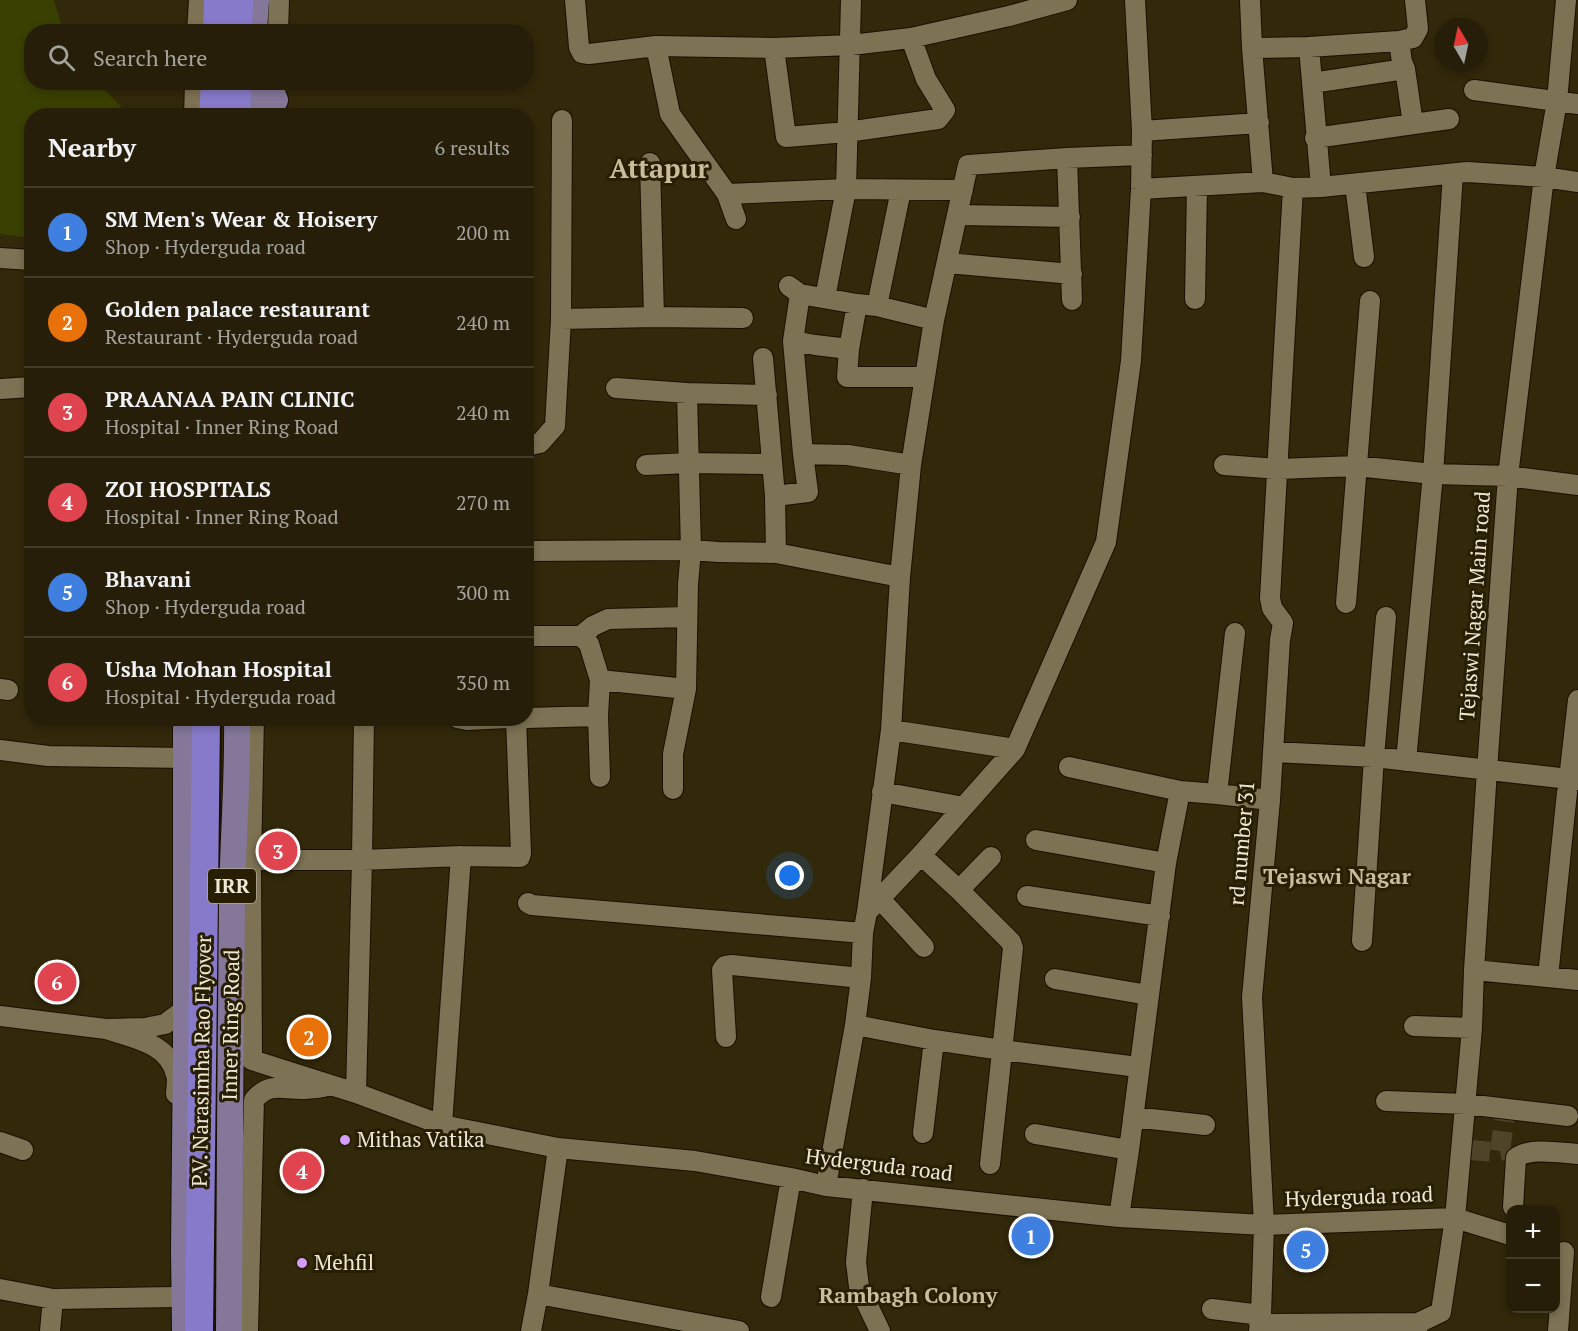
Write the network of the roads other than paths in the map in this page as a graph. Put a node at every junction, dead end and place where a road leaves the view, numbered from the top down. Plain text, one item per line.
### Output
1 (199, 0) edge
2 (207, 0) edge
3 (218, 0) edge
4 (239, 0) edge
5 (256, 0) edge
6 (279, 0) edge
7 (575, 0) edge
8 (851, 0) edge
9 (1067, 0) edge
10 (1136, 0) edge
11 (1250, 0) edge
12 (1415, 0) edge
13 (1570, 7) edge
14 (198, 24) edge
15 (206, 24) edge
16 (217, 24) edge
17 (238, 24) edge
18 (254, 24) edge
19 (278, 24) edge
20 (911, 38) junction
21 (1399, 40) junction
22 (851, 45) junction
23 (656, 46) junction
24 (1309, 47) junction
25 (774, 48) junction
26 (1252, 48) junction
27 (1405, 69) junction
28 (1312, 83) junction
29 (195, 90) edge
30 (204, 90) edge
31 (214, 90) edge
32 (1474, 90) dead end
33 (1557, 101) junction
34 (1578, 104) edge
35 (194, 108) edge
36 (202, 108) edge
37 (213, 108) edge
38 (1449, 119) dead end
39 (562, 120) dead end
40 (1259, 123) junction
41 (1413, 124) junction
42 (1142, 131) junction
43 (847, 132) junction
44 (1315, 138) junction
45 (1142, 155) junction
46 (1067, 158) junction
47 (650, 163) dead end
48 (1453, 174) junction
49 (1544, 177) junction
50 (1263, 182) junction
51 (1578, 182) edge
52 (1355, 184) junction
53 (1197, 186) junction
54 (1293, 188) junction
55 (1321, 188) junction
56 (846, 189) junction
57 (1141, 189) junction
58 (901, 190) junction
59 (963, 190) junction
60 (727, 194) junction
61 (957, 215) junction
62 (1070, 217) junction
63 (736, 219) dead end
64 (1364, 257) dead end
65 (0, 258) edge
66 (24, 260) edge
67 (947, 263) junction
68 (1072, 274) junction
69 (825, 298) junction
70 (1195, 299) dead end
71 (1072, 300) dead end
72 (1370, 301) dead end
73 (867, 305) junction
74 (654, 317) junction
75 (743, 318) dead end
76 (561, 319) junction
77 (934, 320) junction
78 (793, 341) junction
79 (849, 349) junction
80 (763, 358) dead end
81 (924, 377) junction
82 (24, 388) edge
83 (616, 388) dead end
84 (0, 389) edge
85 (687, 393) junction
86 (766, 394) junction
87 (534, 444) edge
88 (802, 454) junction
89 (689, 463) junction
90 (772, 464) junction
91 (646, 465) dead end
92 (912, 465) junction
93 (1224, 465) dead end
94 (1356, 466) junction
95 (1279, 469) junction
96 (1433, 474) junction
97 (1508, 476) junction
98 (1578, 485) edge
99 (775, 496) junction
100 (691, 550) junction
101 (534, 551) edge
102 (718, 552) junction
103 (776, 553) junction
104 (900, 577) junction
105 (688, 584) junction
106 (1346, 603) dead end
107 (687, 617) junction
108 (1386, 617) dead end
109 (1235, 633) dead end
110 (534, 636) edge
111 (580, 636) junction
112 (600, 681) junction
113 (686, 689) junction
114 (1578, 700) edge
115 (598, 716) junction
116 (534, 718) edge
117 (186, 726) edge
118 (206, 726) edge
119 (222, 726) edge
120 (237, 726) edge
121 (254, 726) edge
122 (364, 726) edge
123 (516, 726) edge
124 (891, 730) junction
125 (0, 750) edge
126 (1015, 750) junction
127 (1273, 752) junction
128 (1374, 757) junction
129 (186, 758) junction
130 (1406, 761) junction
131 (1069, 767) dead end
132 (1486, 770) junction
133 (600, 777) dead end
134 (1571, 784) edge
135 (673, 789) dead end
136 (1180, 791) junction
137 (882, 792) junction
138 (1217, 794) junction
139 (1270, 800) junction
140 (964, 807) junction
141 (1036, 840) dead end
142 (921, 855) junction
143 (461, 856) junction
144 (991, 857) dead end
145 (251, 860) junction
146 (362, 860) junction
147 (1166, 863) junction
148 (959, 890) junction
149 (1027, 897) dead end
150 (528, 903) dead end
151 (873, 906) junction
152 (1160, 916) junction
153 (863, 933) junction
154 (1362, 941) dead end
155 (924, 947) dead end
156 (1474, 970) junction
157 (1548, 977) junction
158 (861, 978) junction
159 (1055, 978) dead end
160 (1578, 980) edge
161 (1148, 995) junction
162 (186, 1001) junction
163 (0, 1016) edge
164 (855, 1025) junction
165 (1414, 1026) dead end
166 (1472, 1028) junction
167 (106, 1029) junction
168 (726, 1037) dead end
169 (934, 1040) junction
170 (1002, 1050) junction
171 (1138, 1067) junction
172 (333, 1085) junction
173 (356, 1092) junction
174 (1386, 1101) dead end
175 (1466, 1104) junction
176 (1568, 1116) dead end
177 (1133, 1117) junction
178 (442, 1125) junction
179 (1205, 1125) dead end
180 (923, 1133) dead end
181 (1035, 1134) dead end
182 (0, 1142) edge
183 (558, 1148) junction
184 (23, 1150) dead end
185 (1129, 1150) junction
186 (1578, 1154) edge
187 (990, 1164) dead end
188 (791, 1178) junction
189 (826, 1186) junction
190 (863, 1189) junction
191 (1513, 1205) edge
192 (1119, 1217) junction
193 (1455, 1218) junction
194 (1264, 1225) junction
195 (1506, 1234) edge
196 (1566, 1252) edge
197 (0, 1289) edge
198 (538, 1294) junction
199 (175, 1297) junction
200 (771, 1297) dead end
201 (53, 1299) junction
202 (1212, 1309) dead end
203 (1260, 1323) edge
204 (1418, 1327) edge
205 (50, 1331) edge
206 (175, 1331) edge
207 (185, 1331) edge
208 (199, 1331) edge
209 (218, 1331) edge
210 (230, 1331) edge
211 (248, 1331) edge
212 (531, 1331) edge
213 (739, 1331) edge
214 (880, 1331) edge
215 (1558, 1331) edge

1 - 14 street
2 - 15 main road
3 - 16 highway
4 - 17 highway
5 - 18 main road
6 - 19 street
7 - 23 street
8 - 22 street
9 - 20 street
10 - 42 street
11 - 26 street
12 - 21 street
13 - 33 street, Tejaswi Nagar Main road
20 - 22 street
20 - 43 street
21 - 24 street
21 - 27 street
22 - 25 street
22 - 43 street
23 - 25 street
23 - 60 street
24 - 26 street
24 - 28 street
25 - 43 street
26 - 40 street
27 - 28 street
27 - 41 street
28 - 44 street
29 - 35 street
30 - 36 main road
31 - 37 highway
32 - 33 street
33 - 34 street
33 - 49 street, Tejaswi Nagar Main road
38 - 41 street
39 - 76 street
40 - 42 street
40 - 50 street
41 - 44 street
42 - 45 street
43 - 56 street
44 - 55 street
45 - 46 street
45 - 57 street
46 - 59 street
46 - 62 street
47 - 74 street
48 - 49 street
48 - 52 street
48 - 96 street
49 - 51 street
49 - 97 street, Tejaswi Nagar Main road
50 - 53 street
50 - 54 street
52 - 55 street
52 - 64 street
53 - 57 street
53 - 70 street
54 - 55 street
54 - 95 street, rd number 31
56 - 58 street
56 - 60 street
56 - 69 street
57 - 126 street
58 - 59 street
58 - 73 street
59 - 61 street
60 - 63 street
61 - 62 street
61 - 67 street
62 - 68 street
65 - 66 street
67 - 68 street
67 - 77 street
68 - 71 street
69 - 73 street
69 - 78 street
72 - 94 street
73 - 77 street
73 - 79 street
74 - 75 street
74 - 76 street
76 - 87 street
77 - 81 street
78 - 79 street
78 - 88 street
79 - 81 street
80 - 86 street
81 - 92 street
82 - 84 street
83 - 85 street
85 - 86 street
85 - 89 street
86 - 90 street
88 - 92 street
88 - 99 street
89 - 90 street
89 - 91 street
89 - 100 street
90 - 99 street
92 - 104 street
93 - 95 street
94 - 95 street
94 - 96 street
94 - 106 street
95 - 127 street, rd number 31
96 - 97 street
96 - 130 street
97 - 98 street
97 - 132 street, Tejaswi Nagar Main road
99 - 103 street
100 - 101 street
100 - 102 street
100 - 105 street
102 - 103 street
102 - 105 street
103 - 104 street
104 - 124 street
105 - 107 street
107 - 111 street
107 - 113 street
108 - 128 street
109 - 138 street
110 - 111 street
111 - 112 street
112 - 113 street
112 - 115 street
113 - 135 street
114 - 134 street
115 - 116 street
115 - 133 street
117 - 129 main road, Inner Ring Road / IRR
118 - 208 highway, P.V. Narasimha Rao Flyover
119 - 209 highway, P.V. Narasimha Rao Flyover
120 - 210 main road, Inner Ring Road / IRR
121 - 145 street
122 - 146 street
123 - 143 street
124 - 126 street
124 - 137 street
125 - 129 street
126 - 140 street
127 - 128 street
127 - 139 street, rd number 31
128 - 130 street
128 - 154 street
129 - 162 main road, Inner Ring Road / IRR
130 - 132 street
131 - 136 street
132 - 134 street
132 - 156 street, Tejaswi Nagar Main road
134 - 157 street
136 - 138 street
136 - 147 street
137 - 140 street
137 - 151 street
138 - 139 street
139 - 194 street, rd number 31
140 - 142 street
141 - 147 street
142 - 148 street
142 - 151 street
143 - 146 street
143 - 178 street
144 - 148 street
145 - 146 street
145 - 172 street, Hyderguda road
146 - 173 street
147 - 152 street
148 - 170 street
149 - 152 street
150 - 153 street
151 - 153 street
151 - 155 street
152 - 161 street
153 - 158 street
156 - 157 street
156 - 166 street, Tejaswi Nagar Main road
157 - 160 street
158 - 164 street
158 - 168 street
159 - 161 street
161 - 171 street
162 - 167 street
162 - 207 main road, Inner Ring Road / IRR
163 - 167 street
164 - 169 street
164 - 189 street
165 - 166 street
166 - 175 street, Tejaswi Nagar Main road
167 - 199 street
169 - 170 street
169 - 180 street
170 - 171 street
170 - 187 street
171 - 177 street
172 - 173 street, Hyderguda road
172 - 211 street
173 - 178 street, Hyderguda road
174 - 175 street
175 - 176 street
175 - 193 street, Tejaswi Nagar Main road
177 - 179 street
177 - 185 street
178 - 183 street, Hyderguda road
181 - 185 street
182 - 184 street
183 - 188 street, Hyderguda road
183 - 198 street
185 - 192 street
186 - 191 street
188 - 189 street, Hyderguda road
188 - 200 street
189 - 190 street, Hyderguda road
190 - 192 street, Hyderguda road
190 - 214 street
192 - 194 street, Hyderguda road
193 - 194 street, Hyderguda road
193 - 195 street, Hyderguda road
193 - 204 street, Tejaswi Nagar Main road
194 - 203 street, rd number 31
196 - 215 street
197 - 201 street
198 - 212 street
198 - 213 street
199 - 201 street
199 - 206 street
201 - 205 street
202 - 203 street
203 - 204 street

